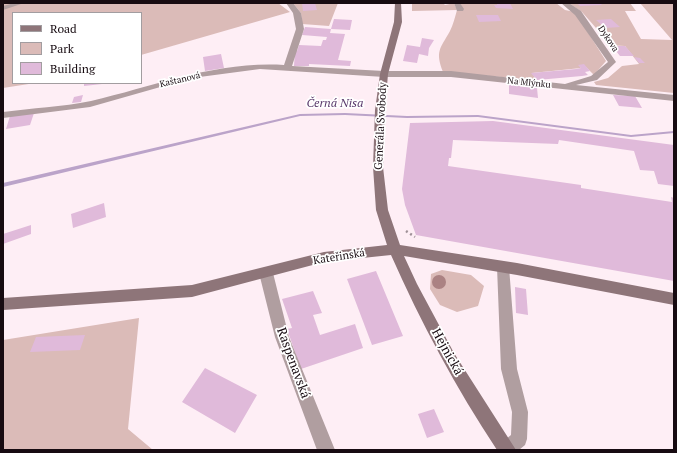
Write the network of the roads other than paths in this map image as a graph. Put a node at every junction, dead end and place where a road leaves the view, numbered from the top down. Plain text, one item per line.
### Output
1 (21, 3) edge
2 (289, 3) edge
3 (398, 3) edge
4 (564, 3) edge
5 (3, 8) edge
6 (287, 68) junction
7 (384, 74) junction
8 (560, 86) junction
9 (674, 98) edge
10 (3, 115) edge
11 (395, 249) junction
12 (503, 267) junction
13 (266, 273) junction
14 (674, 299) edge
15 (3, 304) edge
16 (326, 450) edge
17 (507, 450) edge

1 - 5 lane
2 - 6 street
3 - 7 main road, Generála Svobody
4 - 8 street, Dykova
6 - 7 street, Kaštanová
6 - 10 street, Kaštanová
7 - 8 street, Na Mlýnku
7 - 11 main road, Generála Svobody
8 - 9 street, Na Mlýnku
11 - 12 main road, Kateřinská
11 - 13 main road, Kateřinská
11 - 17 main road, Hejnická
12 - 14 main road, Kateřinská
12 - 17 street
13 - 15 main road, Kateřinská
13 - 16 street, Raspenavská

